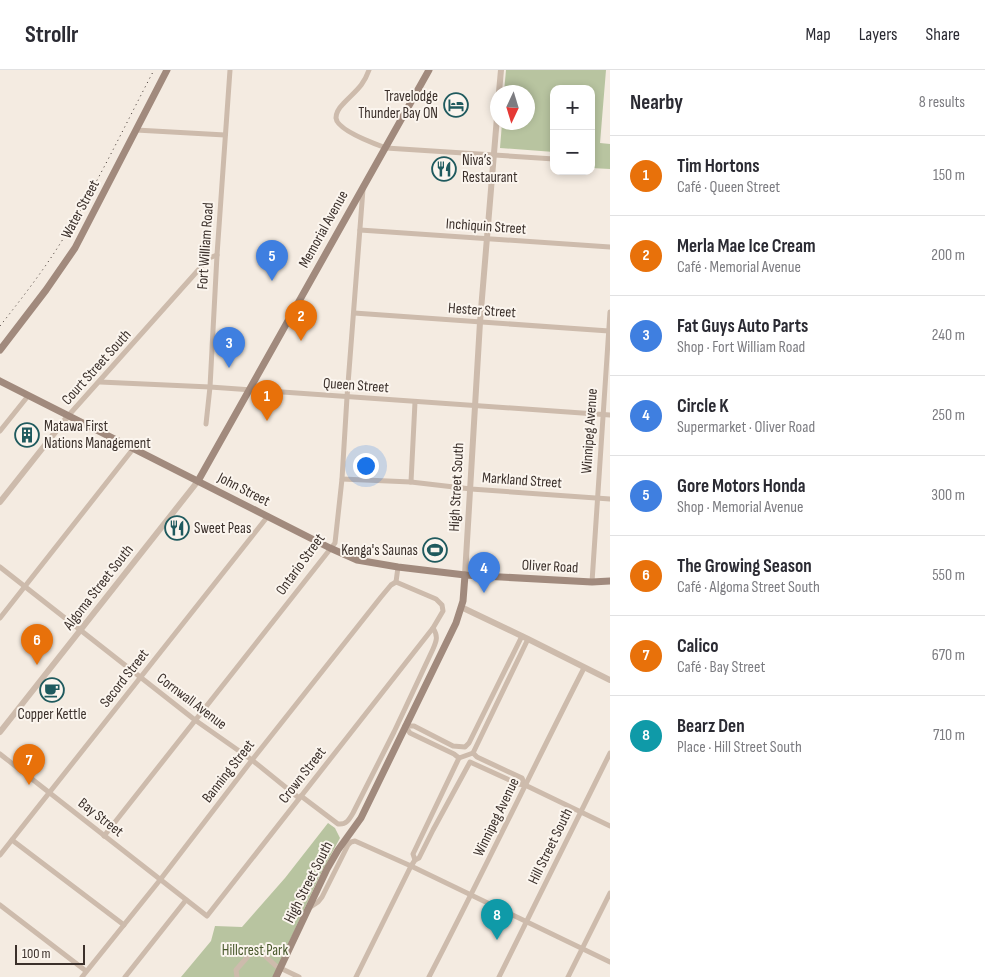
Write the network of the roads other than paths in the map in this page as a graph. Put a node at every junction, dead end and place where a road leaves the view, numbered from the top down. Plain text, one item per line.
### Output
1 (167, 70) edge
2 (230, 70) edge
3 (369, 70) edge
4 (429, 70) edge
5 (501, 70) edge
6 (500, 85) edge
7 (136, 130) junction
8 (495, 130) edge
9 (226, 135) junction
10 (386, 148) junction
11 (493, 154) junction
12 (550, 158) edge
13 (363, 186) junction
14 (360, 230) junction
15 (486, 239) junction
16 (610, 247) edge
17 (217, 255) junction
18 (610, 312) edge
19 (354, 313) junction
20 (480, 322) junction
21 (609, 331) junction
22 (0, 350) edge
23 (0, 381) edge
24 (100, 382) junction
25 (210, 388) junction
26 (249, 391) junction
27 (28, 396) junction
28 (347, 397) junction
29 (415, 402) junction
30 (474, 406) junction
31 (603, 415) junction
32 (610, 415) edge
33 (68, 416) junction
34 (206, 424) dead end
35 (0, 432) edge
36 (134, 449) junction
37 (342, 479) junction
38 (198, 481) junction
39 (411, 482) junction
40 (470, 488) junction
41 (597, 498) junction
42 (610, 499) edge
43 (0, 502) edge
44 (268, 516) junction
45 (330, 548) junction
46 (0, 567) edge
47 (398, 568) junction
48 (465, 575) junction
49 (610, 581) edge
50 (396, 582) junction
51 (592, 582) junction
52 (25, 587) junction
53 (462, 607) junction
54 (0, 618) edge
55 (433, 628) junction
56 (80, 630) junction
57 (525, 637) junction
58 (584, 668) junction
59 (140, 678) junction
60 (610, 680) edge
61 (195, 720) junction
62 (405, 726) junction
63 (0, 732) edge
64 (610, 753) edge
65 (0, 754) edge
66 (475, 755) junction
67 (459, 758) junction
68 (252, 760) junction
69 (525, 786) junction
70 (50, 793) junction
71 (300, 797) junction
72 (581, 812) junction
73 (426, 826) junction
74 (610, 826) edge
75 (432, 830) junction
76 (104, 836) junction
77 (12, 840) junction
78 (0, 855) edge
79 (414, 860) junction
80 (411, 866) junction
81 (160, 880) junction
82 (610, 893) edge
83 (472, 895) junction
84 (186, 900) junction
85 (0, 905) edge
86 (309, 908) junction
87 (527, 922) junction
88 (124, 925) junction
89 (582, 949) junction
90 (610, 962) edge
91 (281, 968) junction
92 (86, 971) junction
93 (82, 977) edge
94 (125, 977) edge
95 (237, 977) edge
96 (276, 977) edge
97 (299, 977) edge
98 (356, 977) edge
99 (430, 977) edge
100 (499, 977) edge
101 (568, 977) edge

1 - 7 main road, Water Street
2 - 9 street, Fort William Road
3 - 10 street
4 - 10 main road, Memorial Avenue
5 - 6 street
7 - 9 street
7 - 22 main road, Water Street
8 - 11 street, High Street South
9 - 17 street, Fort William Road
10 - 11 street
10 - 13 main road, Memorial Avenue
11 - 12 street
11 - 15 street, High Street South
13 - 14 street, Ontario Street
13 - 26 main road, Memorial Avenue
14 - 15 street, Inchiquin Street
14 - 19 street, Ontario Street
15 - 16 street, Inchiquin Street
15 - 20 street, High Street South
17 - 24 street, Court Street South
17 - 25 street, Fort William Road
18 - 21 street, Winnipeg Avenue
19 - 20 street, Hester Street
19 - 28 street, Ontario Street
20 - 21 street, Hester Street
20 - 30 street, High Street South
21 - 31 street, Winnipeg Avenue
23 - 27 main road, John Street
24 - 25 street, Queen Street
24 - 33 street, Court Street South
25 - 26 street, Queen Street
25 - 34 street, Fort William Road
26 - 28 street, Queen Street
26 - 38 main road, Memorial Avenue
27 - 33 main road, John Street
27 - 35 street
28 - 29 street, Queen Street
28 - 37 street, Ontario Street
29 - 30 street, Queen Street
29 - 39 street
30 - 31 street, Queen Street
30 - 40 street, High Street South
31 - 32 street, Queen Street
31 - 41 street, Winnipeg Avenue
33 - 36 main road, John Street
33 - 43 street, Court Street South
36 - 38 main road, John Street
36 - 52 street
37 - 39 street, Markland Street
37 - 45 street, Ontario Street
38 - 44 main road, John Street
38 - 56 street, Algoma Street South
39 - 40 street, Markland Street
40 - 41 street, Markland Street
40 - 48 street, High Street South
41 - 42 street, Markland Street
41 - 51 street, Winnipeg Avenue
44 - 45 main road, John Street
44 - 59 street, Secord Street
45 - 47 main road, John Street
45 - 61 street, Ontario Street
46 - 52 street, Cornwall Avenue
47 - 48 main road, Oliver Road
47 - 50 street
48 - 51 main road, Oliver Road
48 - 53 main road, High Street South
49 - 51 main road, Oliver Road
50 - 55 street
50 - 68 street, Banning Street
52 - 54 street
52 - 56 street, Cornwall Avenue
53 - 57 street
53 - 62 main road, High Street South
55 - 71 street, Crown Street
55 - 71 street, Cornwall Avenue
56 - 59 street, Cornwall Avenue
56 - 63 street, Algoma Street South
57 - 58 street
57 - 62 street
57 - 66 street
58 - 60 street
58 - 69 street, Winnipeg Avenue
59 - 61 street, Cornwall Avenue
59 - 70 street, Secord Street
61 - 68 street, Cornwall Avenue
61 - 76 street, Ontario Street
62 - 67 street
62 - 86 main road, High Street South
64 - 72 street, Hill Street South
65 - 70 street, Bay Street
66 - 67 street
66 - 69 street
67 - 73 street
68 - 71 street, Cornwall Avenue
68 - 81 street, Banning Street
69 - 72 street
69 - 75 street
69 - 83 street, Winnipeg Avenue
70 - 76 street, Bay Street
70 - 77 street, Secord Street
71 - 84 street, Crown Street
72 - 74 street
72 - 87 street, Hill Street South
73 - 75 street
73 - 79 street
75 - 79 street
76 - 81 street, Bay Street
77 - 78 street, Secord Street
77 - 88 street
79 - 80 street
80 - 83 street
80 - 86 street
80 - 98 street
81 - 84 street, Bay Street
81 - 88 street, Banning Street
82 - 89 street
83 - 87 street
83 - 99 street, Winnipeg Avenue
84 - 94 street
85 - 92 street
86 - 91 main road, High Street South
87 - 89 street
87 - 100 street, Hill Street South
88 - 92 street, Banning Street
89 - 90 street
89 - 101 street
91 - 95 street
91 - 96 main road, High Street South
91 - 97 street
92 - 93 street, Banning Street

